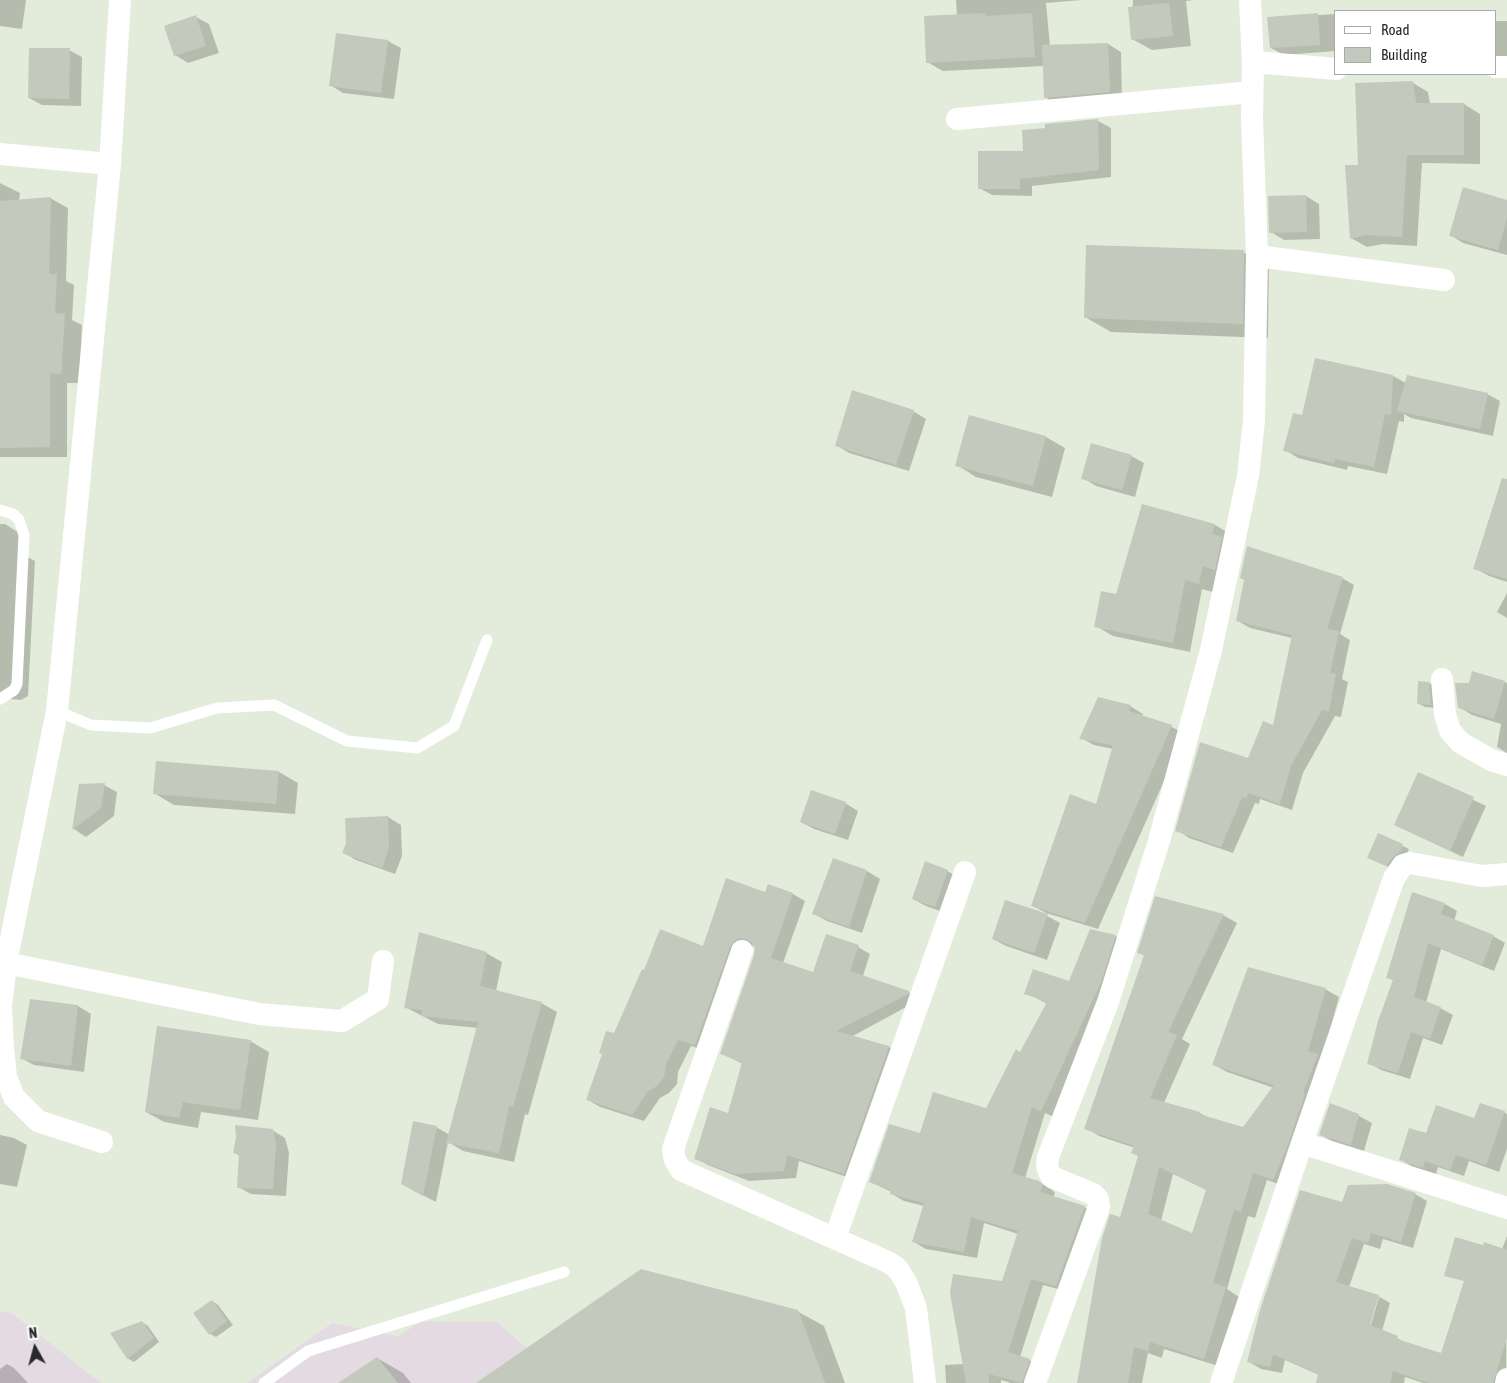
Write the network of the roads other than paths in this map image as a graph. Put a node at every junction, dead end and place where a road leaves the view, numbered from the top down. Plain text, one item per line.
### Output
1 (120, 0) edge
2 (1250, 0) edge
3 (1253, 64) junction
4 (1334, 69) edge
5 (1252, 92) junction
6 (957, 119) dead end
7 (0, 154) edge
8 (110, 164) junction
9 (1257, 256) junction
10 (1444, 280) dead end
11 (0, 510) edge
12 (487, 640) dead end
13 (1442, 679) dead end
14 (0, 699) edge
15 (57, 710) junction
16 (1507, 764) edge
17 (966, 872) dead end
18 (1507, 874) edge
19 (742, 951) dead end
20 (383, 961) dead end
21 (6, 963) junction
22 (102, 1142) dead end
23 (1302, 1143) junction
24 (1507, 1208) edge
25 (835, 1238) junction
26 (564, 1272) dead end
27 (1507, 1379) edge
28 (264, 1383) edge
29 (925, 1383) edge
30 (1035, 1383) edge
31 (1221, 1383) edge
32 (1506, 1383) edge

1 - 8 street
2 - 3 street
3 - 4 street
3 - 5 street
5 - 6 street
5 - 9 street
7 - 8 street
8 - 15 street
9 - 10 street
9 - 30 street
11 - 14 lane
12 - 15 lane
13 - 16 street
15 - 21 street
17 - 25 street
18 - 23 street
19 - 25 street
20 - 21 street
21 - 22 street
23 - 24 street
23 - 31 street
25 - 29 street
26 - 28 lane
27 - 32 street

